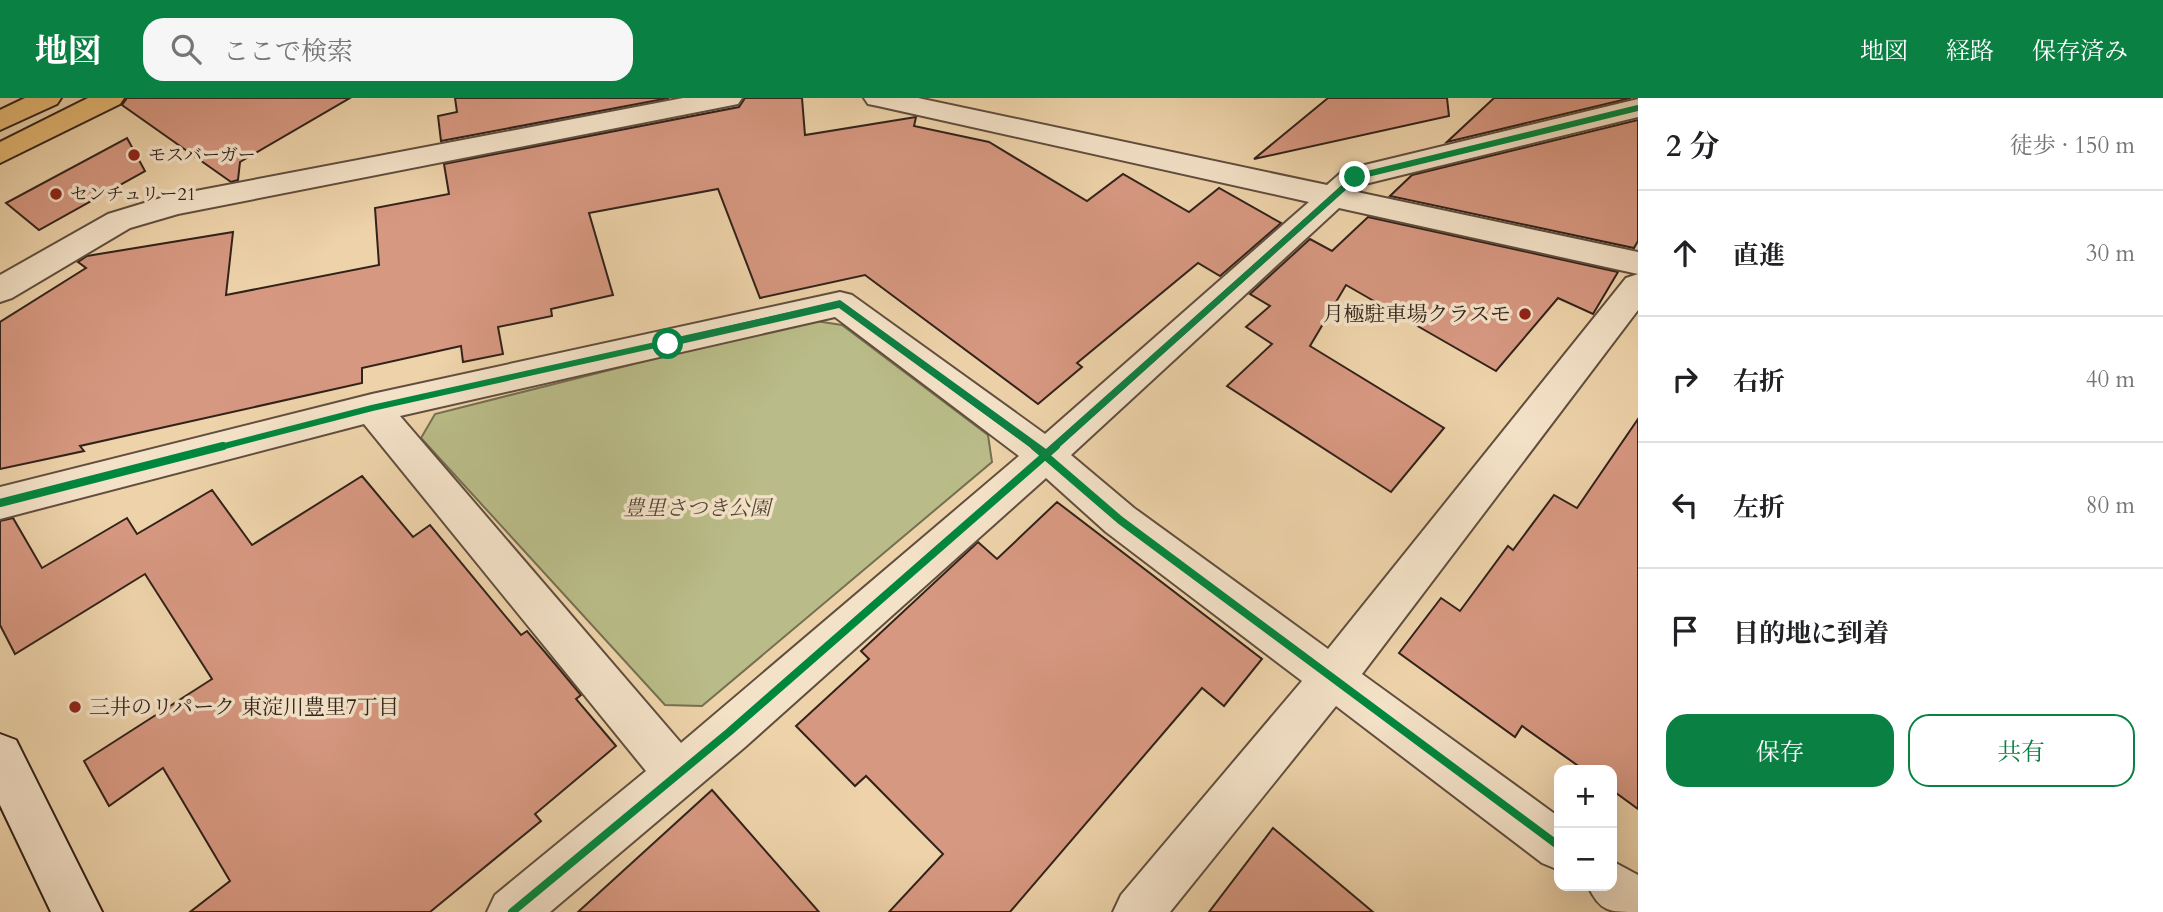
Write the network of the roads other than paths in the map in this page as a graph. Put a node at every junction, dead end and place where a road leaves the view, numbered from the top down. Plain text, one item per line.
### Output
1 (47, 98) edge
2 (110, 98) edge
3 (728, 98) edge
4 (878, 98) edge
5 (1638, 108) edge
6 (0, 121) edge
7 (0, 154) edge
8 (1333, 196) junction
9 (1638, 263) edge
10 (1638, 286) edge
11 (0, 290) edge
12 (372, 408) junction
13 (1046, 455) junction
14 (0, 503) edge
15 (1332, 678) junction
16 (0, 756) edge
17 (677, 773) junction
18 (1554, 842) edge
19 (1617, 889) edge
20 (1638, 905) edge
21 (77, 912) edge
22 (512, 912) edge
23 (1138, 912) edge

1 - 6 main road
2 - 7 main road
3 - 11 street
4 - 8 street
5 - 8 street
8 - 9 street
8 - 13 street
10 - 15 street
12 - 13 street
12 - 14 street
12 - 17 street
13 - 15 street
13 - 17 street
15 - 18 street
15 - 23 street
16 - 21 street
17 - 22 street
19 - 20 street

